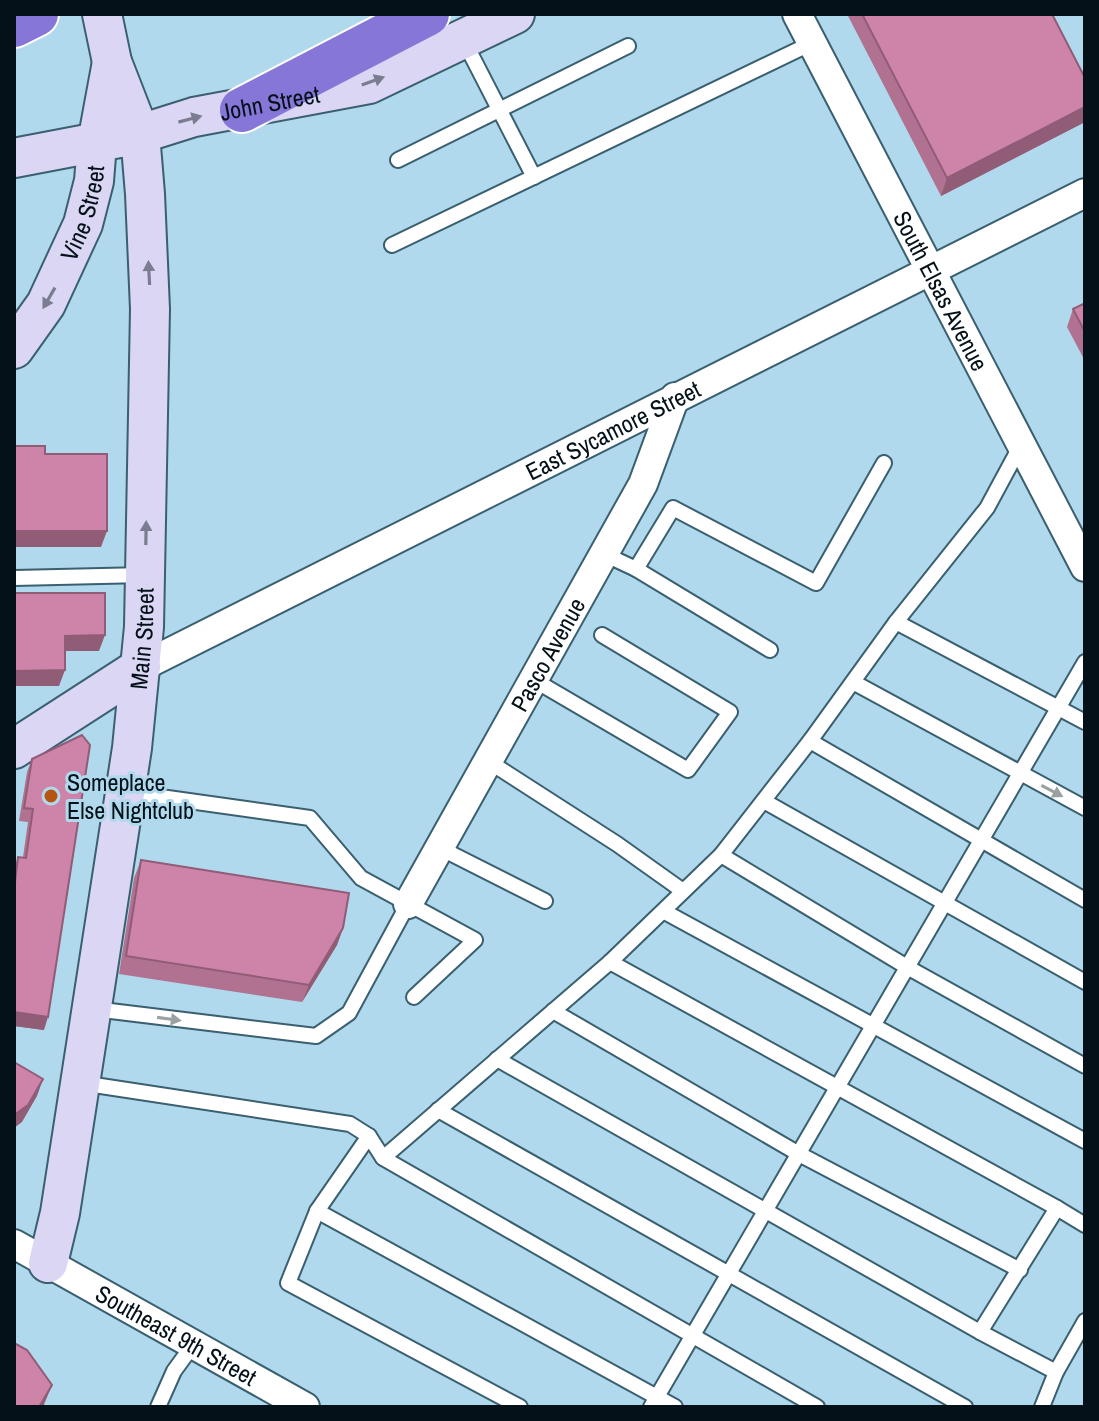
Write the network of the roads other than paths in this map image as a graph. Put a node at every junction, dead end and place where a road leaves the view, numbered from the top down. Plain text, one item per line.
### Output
1 (36, 14) edge
2 (102, 14) edge
3 (515, 14) edge
4 (797, 14) edge
5 (14, 25) edge
6 (444, 26) edge
7 (812, 43) junction
8 (628, 46) dead end
9 (112, 62) junction
10 (242, 110) joint
11 (500, 110) junction
12 (140, 134) junction
13 (97, 143) junction
14 (14, 158) edge
15 (398, 160) dead end
16 (534, 177) junction
17 (1085, 193) edge
18 (392, 245) dead end
19 (929, 271) junction
20 (14, 349) edge
21 (675, 397) junction
22 (1021, 445) junction
23 (884, 463) dead end
24 (604, 554) junction
25 (1085, 567) edge
26 (636, 569) junction
27 (145, 575) junction
28 (14, 578) edge
29 (896, 622) junction
30 (602, 635) dead end
31 (770, 650) dead end
32 (1085, 662) edge
33 (141, 667) junction
34 (534, 680) junction
35 (853, 682) junction
36 (1056, 706) junction
37 (1085, 722) edge
38 (810, 741) junction
39 (14, 749) edge
40 (488, 761) junction
41 (1018, 773) junction
42 (125, 792) junction
43 (764, 801) junction
44 (1085, 808) edge
45 (980, 840) junction
46 (440, 848) junction
47 (721, 855) junction
48 (683, 891) junction
49 (1085, 900) edge
50 (545, 901) dead end
51 (408, 904) junction
52 (943, 904) junction
53 (665, 912) junction
54 (610, 962) junction
55 (907, 967) junction
56 (1085, 982) edge
57 (414, 997) dead end
58 (92, 1008) junction
59 (553, 1011) junction
60 (872, 1026) junction
61 (497, 1059) junction
62 (1085, 1066) edge
63 (80, 1083) junction
64 (837, 1087) junction
65 (438, 1110) junction
66 (369, 1136) junction
67 (1085, 1141) edge
68 (799, 1154) junction
69 (383, 1158) junction
70 (1057, 1208) junction
71 (763, 1210) junction
72 (317, 1211) junction
73 (1085, 1225) edge
74 (14, 1244) edge
75 (48, 1263) junction
76 (1020, 1270) junction
77 (728, 1273) junction
78 (1085, 1321) edge
79 (980, 1332) junction
80 (693, 1336) junction
81 (193, 1345) junction
82 (1056, 1372) junction
83 (654, 1402) edge
84 (158, 1407) edge
85 (305, 1407) edge
86 (520, 1407) edge
87 (675, 1407) edge
88 (817, 1407) edge
89 (965, 1407) edge
90 (1042, 1407) edge

1 - 5 highway
2 - 9 main road, Main Street
3 - 6 main road
4 - 7 street, South Elsas Avenue
10 -> 6 highway
6 - 11 lane
7 - 16 lane
7 - 19 street, South Elsas Avenue
8 - 11 lane
9 - 12 main road, Main Street
9 - 13 main road, Vine Street
12 -> 10 main road, John Street
11 - 15 lane
11 - 16 lane
12 - 13 main road, John Street
27 -> 12 main road, Main Street
13 - 14 main road, John Street
13 -> 20 main road, Vine Street
16 - 18 lane
17 - 19 street, East Sycamore Street
19 - 21 street, East Sycamore Street
19 - 22 street, South Elsas Avenue
21 - 24 street, Pasco Avenue
21 - 33 street, East Sycamore Street
22 - 25 street, South Elsas Avenue
22 - 29 lane
23 - 26 lane
24 - 26 lane
24 - 34 street, Pasco Avenue
26 - 31 lane
27 - 28 lane
27 - 33 main road, Main Street
29 - 35 lane
29 - 36 lane
30 - 34 lane
32 - 36 lane
33 - 39 main road
33 - 42 main road, Main Street
34 - 40 street, Pasco Avenue
35 - 38 lane
35 - 41 lane
36 - 37 lane
36 - 41 lane
38 - 43 lane
38 - 45 lane
40 - 46 street, Pasco Avenue
40 - 48 lane
41 -> 44 lane
41 - 45 lane
42 - 51 lane
42 - 58 main road, Main Street
43 - 47 lane
43 - 52 lane
45 - 49 lane
45 - 52 lane
46 - 50 lane
46 - 51 street, Pasco Avenue
47 - 48 lane
47 - 55 lane
48 - 53 lane
51 - 57 lane
58 -> 51 lane
52 - 55 lane
52 - 56 lane
53 - 54 lane
53 - 60 lane
54 - 59 lane
54 - 64 lane
55 - 60 lane
55 - 62 lane
58 - 63 main road, Main Street
59 - 61 lane
59 - 68 lane
60 - 64 lane
60 - 67 lane
61 - 65 lane
61 - 71 lane
63 - 66 lane
63 - 75 main road, Main Street
64 - 68 lane
64 - 70 lane
65 - 69 lane
65 - 77 lane
66 - 69 lane
66 - 72 lane
68 - 71 lane
68 - 76 lane
69 - 80 lane
70 - 73 lane
70 - 76 lane
71 - 77 lane
71 - 79 lane
72 - 83 lane
72 - 86 lane
74 - 75 street, Southeast 9th Street
75 - 81 street, Southeast 9th Street
76 - 79 lane
77 - 80 lane
77 - 89 lane
78 - 82 lane
79 - 82 lane
80 - 83 lane
80 - 88 lane
81 - 84 lane
81 - 85 street, Southeast 9th Street
82 - 90 lane
83 - 87 lane

